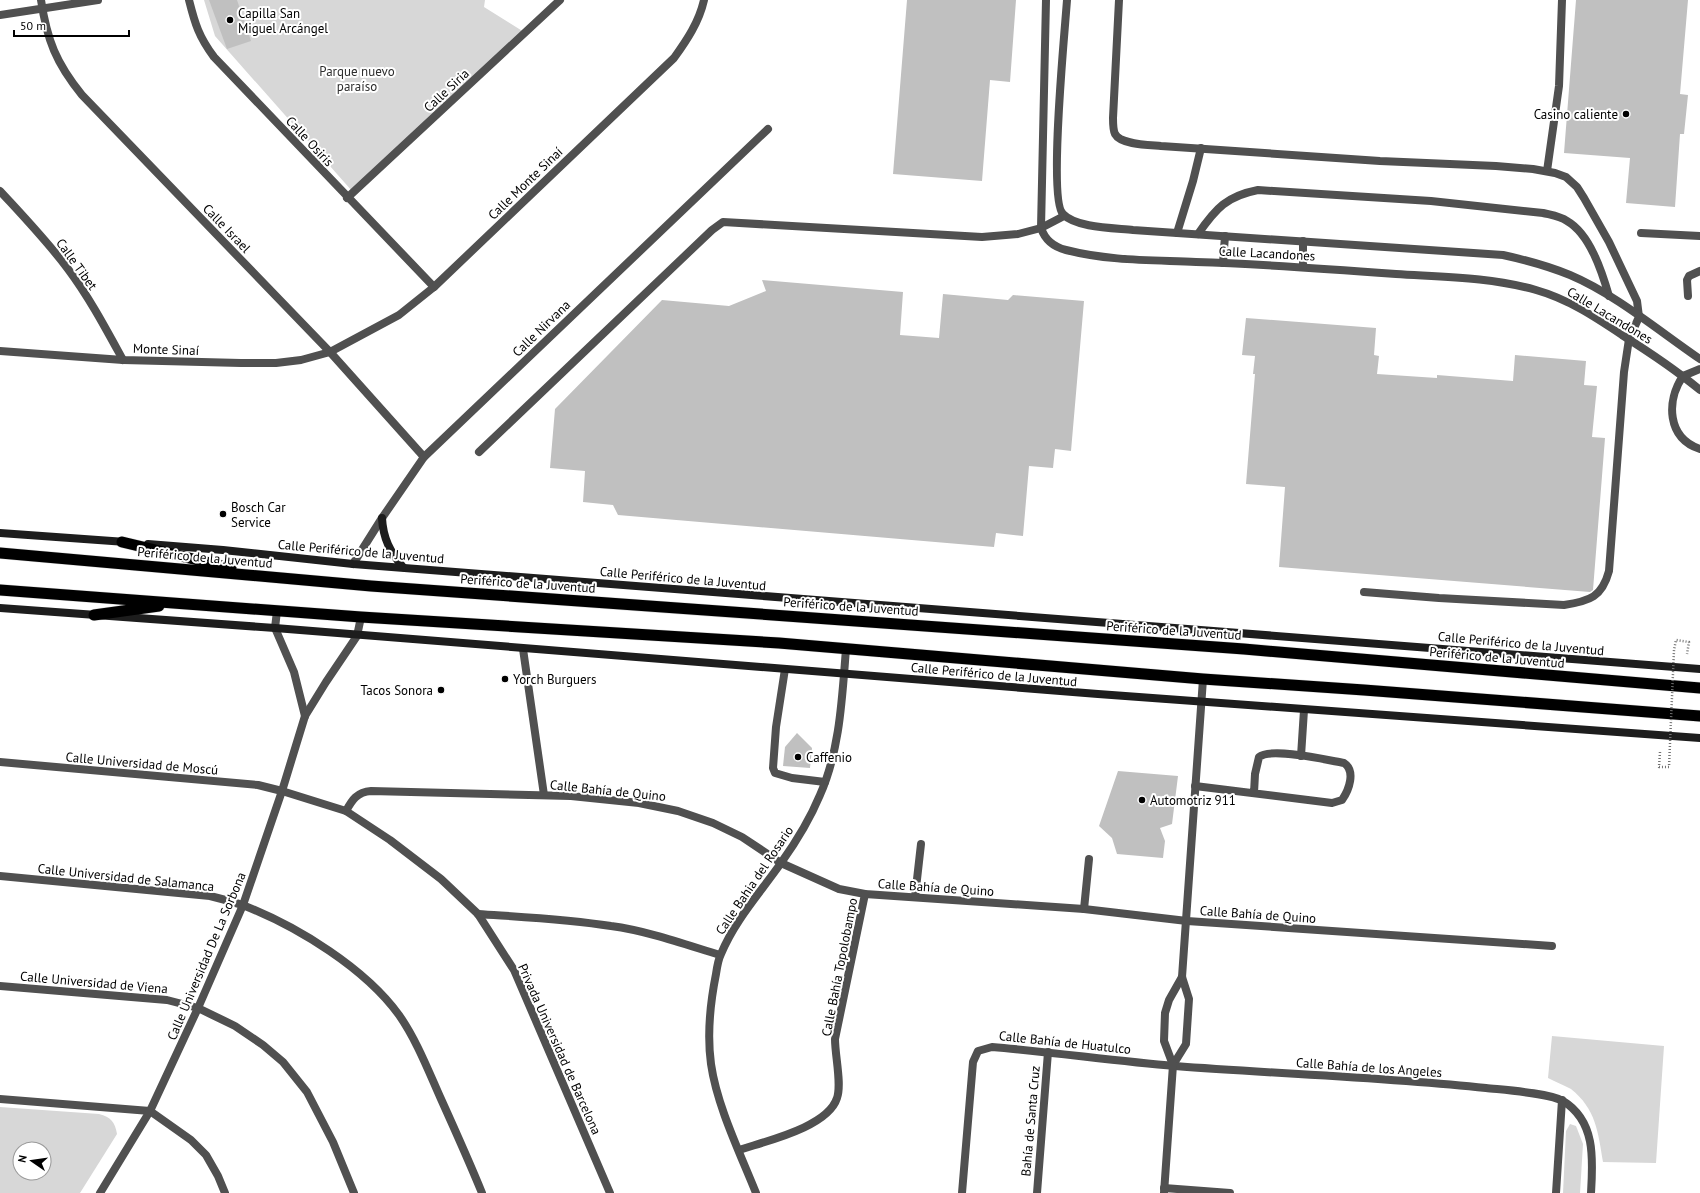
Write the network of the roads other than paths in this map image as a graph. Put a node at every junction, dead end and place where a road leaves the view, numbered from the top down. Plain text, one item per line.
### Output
1 (41, 0) edge
2 (98, 0) edge
3 (189, 0) edge
4 (560, 0) edge
5 (704, 0) edge
6 (1046, 0) edge
7 (1067, 0) edge
8 (1119, 0) edge
9 (1562, 0) edge
10 (42, 9) junction
11 (0, 15) edge
12 (768, 129) dead end
13 (1201, 148) junction
14 (1547, 171) junction
15 (0, 191) edge
16 (348, 198) junction
17 (1064, 216) junction
18 (1041, 228) junction
19 (1177, 233) junction
20 (1641, 233) dead end
21 (1198, 234) junction
22 (1225, 236) junction
23 (1700, 236) edge
24 (1303, 241) junction
25 (1223, 263) junction
26 (1303, 267) junction
27 (1700, 271) edge
28 (434, 287) junction
29 (1609, 296) junction
30 (1688, 296) dead end
31 (1640, 317) junction
32 (1629, 339) junction
33 (0, 351) edge
34 (330, 352) junction
35 (1700, 359) edge
36 (123, 360) junction
37 (1700, 369) edge
38 (1683, 376) junction
39 (1700, 390) edge
40 (1700, 449) edge
41 (479, 452) dead end
42 (424, 457) junction
43 (382, 518) junction
44 (0, 532) edge
45 (122, 542) junction
46 (0, 553) edge
47 (353, 564) junction
48 (403, 567) junction
49 (269, 577) junction
50 (0, 590) edge
51 (1364, 592) dead end
52 (180, 604) junction
53 (0, 608) edge
54 (277, 610) junction
55 (94, 615) junction
56 (361, 617) junction
57 (275, 628) junction
58 (357, 636) junction
59 (523, 648) junction
60 (846, 649) junction
61 (785, 669) junction
62 (1700, 669) edge
63 (844, 673) junction
64 (1203, 679) junction
65 (1700, 688) edge
66 (1201, 702) junction
67 (1304, 710) junction
68 (305, 716) junction
69 (1700, 716) edge
70 (1700, 738) edge
71 (1301, 756) junction
72 (0, 762) edge
73 (825, 782) junction
74 (1195, 786) junction
75 (282, 791) junction
76 (1254, 794) junction
77 (544, 795) junction
78 (346, 811) junction
79 (921, 844) dead end
80 (1089, 859) dead end
81 (781, 863) junction
82 (0, 876) edge
83 (865, 894) junction
84 (915, 897) junction
85 (243, 905) junction
86 (1084, 909) junction
87 (478, 914) junction
88 (1186, 921) junction
89 (1552, 946) dead end
90 (720, 955) junction
91 (1182, 977) junction
92 (0, 986) edge
93 (198, 1008) junction
94 (1048, 1052) junction
95 (1173, 1066) junction
96 (0, 1099) edge
97 (1562, 1100) junction
98 (150, 1111) junction
99 (739, 1150) junction
100 (1164, 1191) edge
101 (100, 1193) edge
102 (225, 1193) edge
103 (354, 1193) edge
104 (482, 1193) edge
105 (610, 1193) edge
106 (756, 1193) edge
107 (962, 1193) edge
108 (1037, 1193) edge
109 (1230, 1193) edge
110 (1556, 1193) edge
111 (1591, 1193) edge

1 - 10 street, Calle Israel
2 - 10 street
3 - 16 street, Calle Osiris
4 - 16 street, Calle Siria
5 - 28 street, Calle Monte Sinaí
6 - 18 street
7 - 17 street
8 - 13 street
9 - 14 street
10 - 11 street
10 - 34 street, Calle Israel
12 - 42 street, Calle Nirvana
13 - 14 street
13 - 19 street
14 - 31 street
15 - 36 street, Calle Tibet
16 - 28 street, Calle Osiris
17 - 18 street
17 - 19 street, Calle Lacandones
18 - 25 street, Calle Lacandones
18 - 41 street
19 - 21 street, Calle Lacandones
20 - 23 street
21 - 22 street, Calle Lacandones
21 - 29 street
22 - 24 street, Calle Lacandones
22 - 25 street
24 - 26 street
24 - 29 street, Calle Lacandones
25 - 26 street, Calle Lacandones
26 - 32 street, Calle Lacandones
27 - 30 street
28 - 34 street, Calle Monte Sinaí
29 - 31 street, Calle Lacandones
31 - 32 street
31 - 35 street, Calle Lacandones
32 - 38 street, Calle Lacandones
32 - 51 street
33 - 36 street, Monte Sinaí
34 - 36 street, Monte Sinaí
34 - 42 street, Calle Israel
37 - 38 street
38 - 39 street, Calle Lacandones
38 - 40 street
42 - 43 street, Calle Nirvana
43 - 47 street, Calle Nirvana
43 - 48 main road
44 - 45 main road, Calle Periférico de la Juventud
45 - 47 main road, Calle Periférico de la Juventud
45 - 49 highway
46 - 49 highway, Periférico de la Juventud
47 - 48 main road, Calle Periférico de la Juventud
48 - 62 main road, Calle Periférico de la Juventud
49 - 65 highway, Periférico de la Juventud
50 - 52 highway
52 - 54 highway
52 - 55 highway
53 - 55 main road, Calle Periférico de la Juventud
54 - 56 highway
54 - 57 street
55 - 57 main road, Calle Periférico de la Juventud
56 - 58 street, Calle Universidad De La Sorbona
56 - 60 highway
57 - 58 main road, Calle Periférico de la Juventud
57 - 68 street
58 - 59 main road, Calle Periférico de la Juventud
58 - 68 street, Calle Universidad De La Sorbona
59 - 61 main road, Calle Periférico de la Juventud
59 - 77 street
60 - 63 street, Calle Bahia del Rosario
60 - 64 highway
61 - 63 main road, Calle Periférico de la Juventud
61 - 73 street
63 - 66 main road, Calle Periférico de la Juventud
63 - 73 street, Calle Bahia del Rosario
64 - 66 street
64 - 69 highway
66 - 67 main road, Calle Periférico de la Juventud
66 - 74 street
67 - 70 main road, Calle Periférico de la Juventud
67 - 71 street
68 - 75 street, Calle Universidad De La Sorbona
71 - 76 street
71 - 76 street
72 - 75 street, Calle Universidad de Moscú
73 - 81 street, Calle Bahia del Rosario
74 - 76 street
74 - 88 street
75 - 78 street, Privada Universidad de Barcelona
75 - 85 street, Calle Universidad De La Sorbona
77 - 78 street, Calle Bahía de Quino
77 - 81 street, Calle Bahía de Quino
78 - 87 street, Privada Universidad de Barcelona
79 - 84 street
80 - 86 street
81 - 83 street, Calle Bahía de Quino
81 - 90 street, Calle Bahia del Rosario
82 - 85 street, Calle Universidad de Salamanca
83 - 84 street, Calle Bahía de Quino
83 - 99 street, Calle Bahía Topolobampo
84 - 86 street, Calle Bahía de Quino
85 - 93 street, Calle Universidad De La Sorbona
85 - 104 street, Calle Universidad de Salamanca
86 - 88 street, Calle Bahía de Quino
87 - 90 street
87 - 105 street, Privada Universidad de Barcelona
88 - 89 street, Calle Bahía de Quino
88 - 91 street
90 - 99 street, Calle Bahia del Rosario
91 - 95 street
91 - 95 street
92 - 93 street, Calle Universidad de Viena
93 - 98 street, Calle Universidad De La Sorbona
93 - 103 street, Calle Universidad de Viena
94 - 95 street, Calle Bahía de Huatulco
94 - 107 street, Calle Bahía de Huatulco
94 - 108 street, Bahía de Santa Cruz
95 - 97 street, Calle Bahía de los Angeles
95 - 100 street
96 - 98 street
97 - 110 street
97 - 111 street
98 - 101 street, Calle Universidad De La Sorbona
98 - 102 street
99 - 106 street, Calle Bahia del Rosario
100 - 109 street

